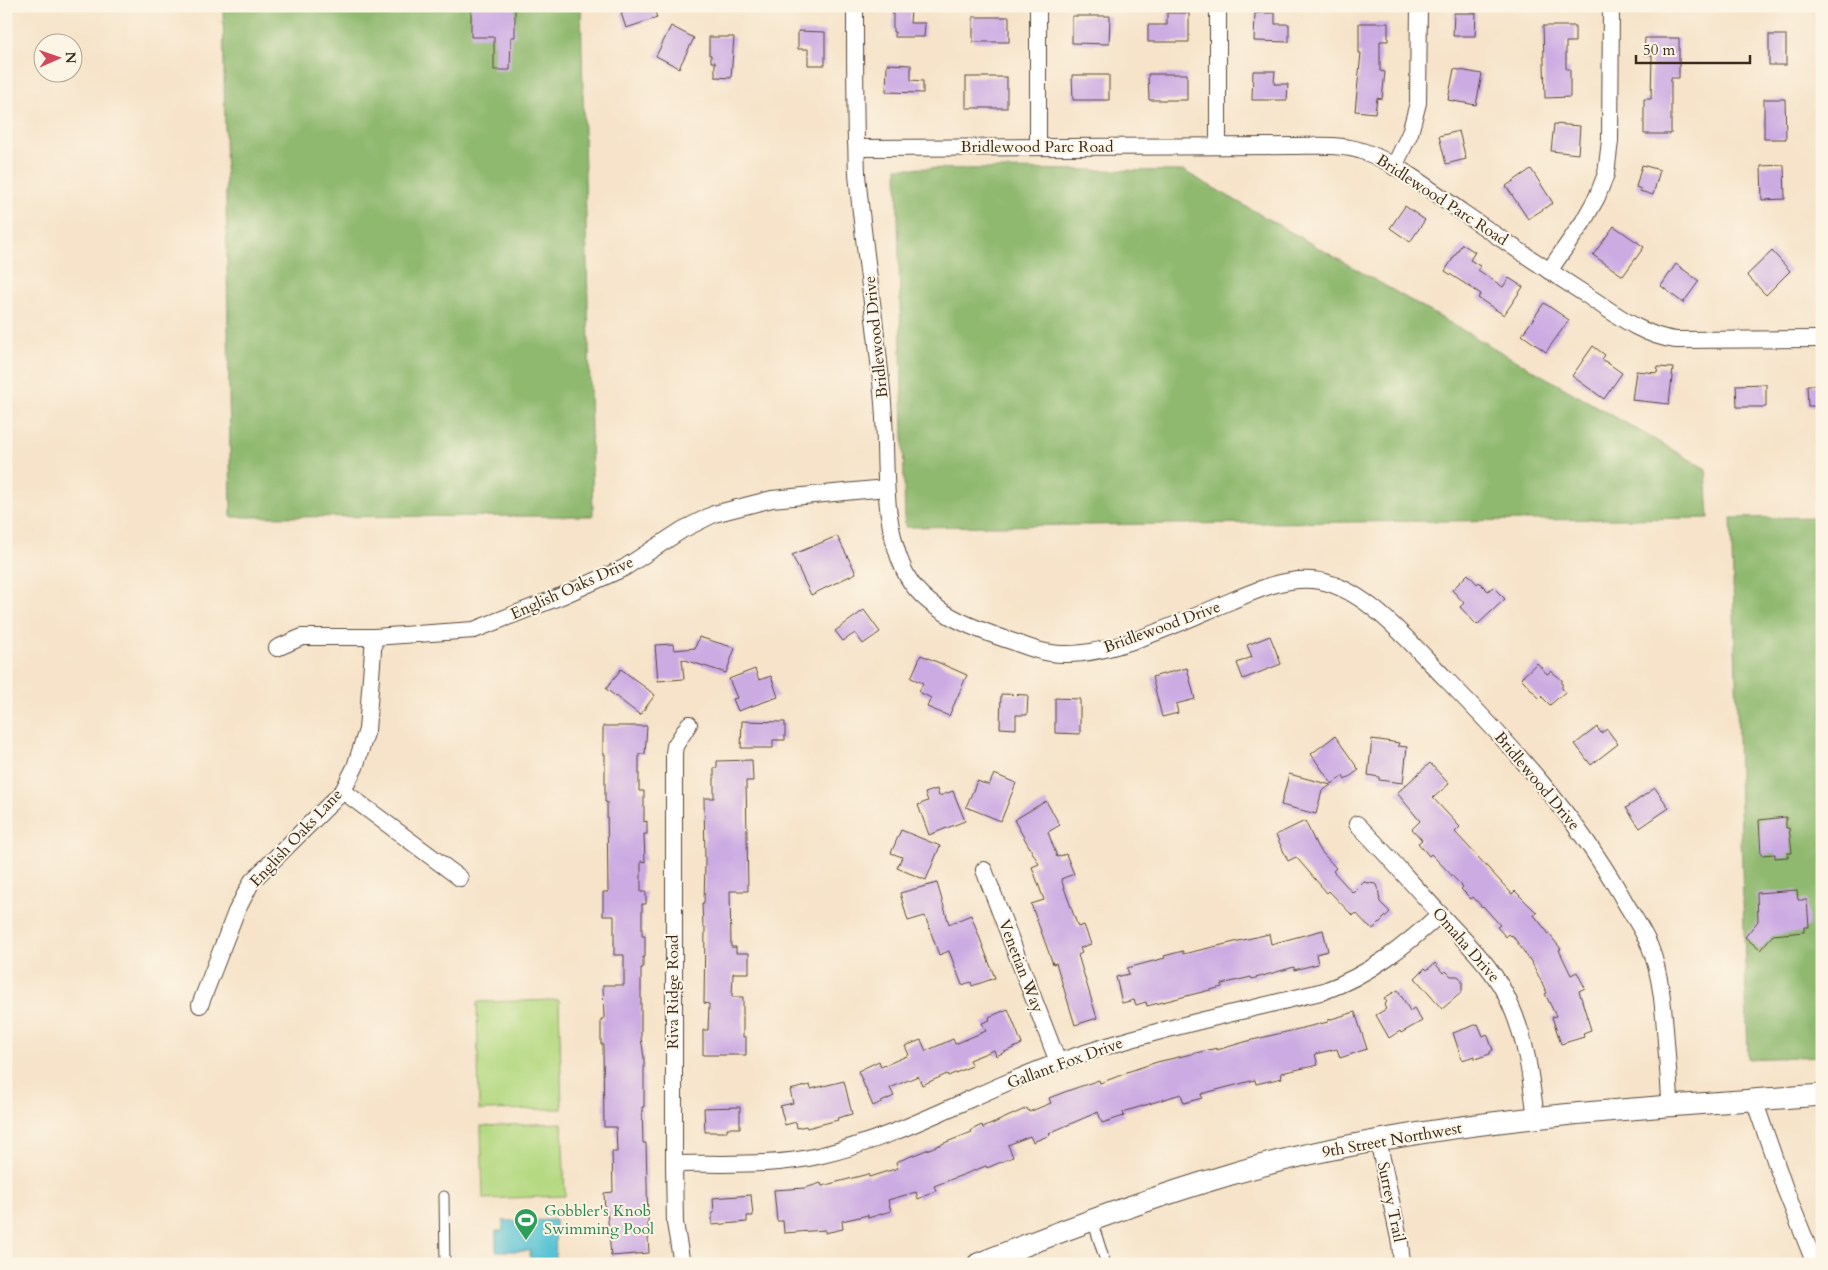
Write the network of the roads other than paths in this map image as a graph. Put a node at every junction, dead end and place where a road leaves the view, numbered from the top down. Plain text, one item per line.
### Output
1 (855, 6) edge
2 (1038, 6) edge
3 (1218, 6) edge
4 (1419, 6) edge
5 (1611, 6) edge
6 (1218, 146) junction
7 (856, 148) junction
8 (1038, 148) junction
9 (1394, 167) junction
10 (1549, 271) junction
11 (1822, 339) edge
12 (886, 488) junction
13 (374, 637) junction
14 (277, 648) dead end
15 (689, 724) dead end
16 (343, 791) junction
17 (1357, 824) dead end
18 (984, 870) dead end
19 (460, 878) dead end
20 (1440, 914) junction
21 (200, 1005) dead end
22 (1058, 1062) junction
23 (1822, 1096) edge
24 (1754, 1100) junction
25 (1670, 1106) junction
26 (1536, 1119) junction
27 (1378, 1140) junction
28 (674, 1164) junction
29 (444, 1196) dead end
30 (1092, 1220) junction
31 (1822, 1250) edge
32 (445, 1264) edge
33 (682, 1264) edge
34 (978, 1264) edge
35 (1106, 1264) edge
36 (1402, 1264) edge
37 (1816, 1264) edge

1 - 7 street, Bridlewood Drive
2 - 8 street
3 - 6 street
4 - 9 street
5 - 10 street
6 - 8 street, Bridlewood Parc Road
6 - 9 street, Bridlewood Parc Road
7 - 8 street, Bridlewood Parc Road
7 - 12 street, Bridlewood Drive
9 - 10 street, Bridlewood Parc Road
10 - 11 street, Bridlewood Parc Road
12 - 13 street, English Oaks Drive
12 - 25 street, Bridlewood Drive
13 - 14 street, English Oaks Drive
13 - 16 street, English Oaks Lane
15 - 28 street, Riva Ridge Road
16 - 19 street
16 - 21 street, English Oaks Lane
17 - 20 street, Omaha Drive
18 - 22 street, Venetian Way
20 - 22 street, Gallant Fox Drive
20 - 26 street, Omaha Drive
22 - 28 street, Gallant Fox Drive
23 - 24 street, 9th Street Northwest
24 - 25 street, 9th Street Northwest
24 - 37 street
25 - 26 street, 9th Street Northwest
26 - 27 street, 9th Street Northwest
27 - 30 street, 9th Street Northwest
27 - 36 street, Surrey Trail
28 - 33 street, Riva Ridge Road
29 - 32 lane
30 - 34 street, 9th Street Northwest
30 - 35 lane
31 - 37 street

